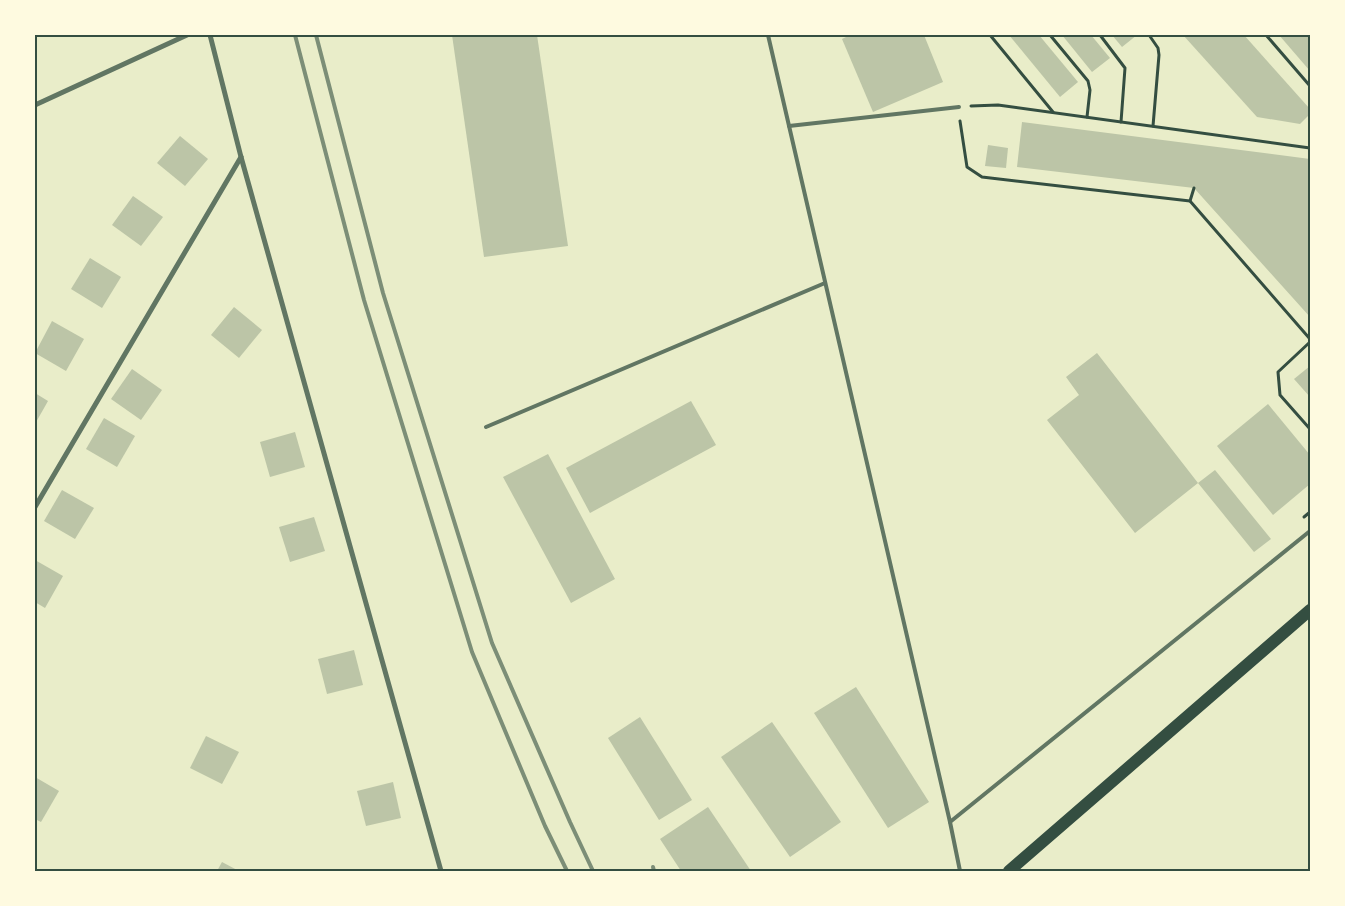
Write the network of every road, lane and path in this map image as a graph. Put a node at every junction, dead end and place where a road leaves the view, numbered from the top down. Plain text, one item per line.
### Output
1 (187, 35) edge
2 (210, 35) edge
3 (768, 35) edge
4 (990, 35) edge
5 (1050, 35) edge
6 (1100, 35) edge
7 (1149, 35) edge
8 (1266, 35) edge
9 (1310, 86) edge
10 (35, 105) edge
11 (959, 107) junction
12 (1054, 112) junction
13 (1087, 118) junction
14 (1121, 122) junction
15 (789, 126) junction
16 (1153, 126) junction
17 (1310, 148) edge
18 (241, 157) junction
19 (1194, 188) dead end
20 (1190, 201) junction
21 (825, 283) junction
22 (1310, 340) edge
23 (486, 427) dead end
24 (1310, 429) edge
25 (35, 507) edge
26 (1310, 530) edge
27 (1310, 610) edge
28 (950, 822) junction
29 (441, 871) edge
30 (960, 871) edge
31 (1009, 871) edge

1 - 10 street
2 - 18 street
3 - 15 lane
4 - 12 path
5 - 13 path
6 - 14 path
7 - 16 path
8 - 9 path
11 - 12 path
11 - 15 lane
11 - 20 path
12 - 13 path
13 - 14 path
14 - 16 path
15 - 21 lane
16 - 17 path
18 - 25 street
18 - 29 street
19 - 20 path
20 - 22 path
21 - 23 lane
21 - 28 lane
22 - 24 path
26 - 28 lane
27 - 31 main road
28 - 30 lane

